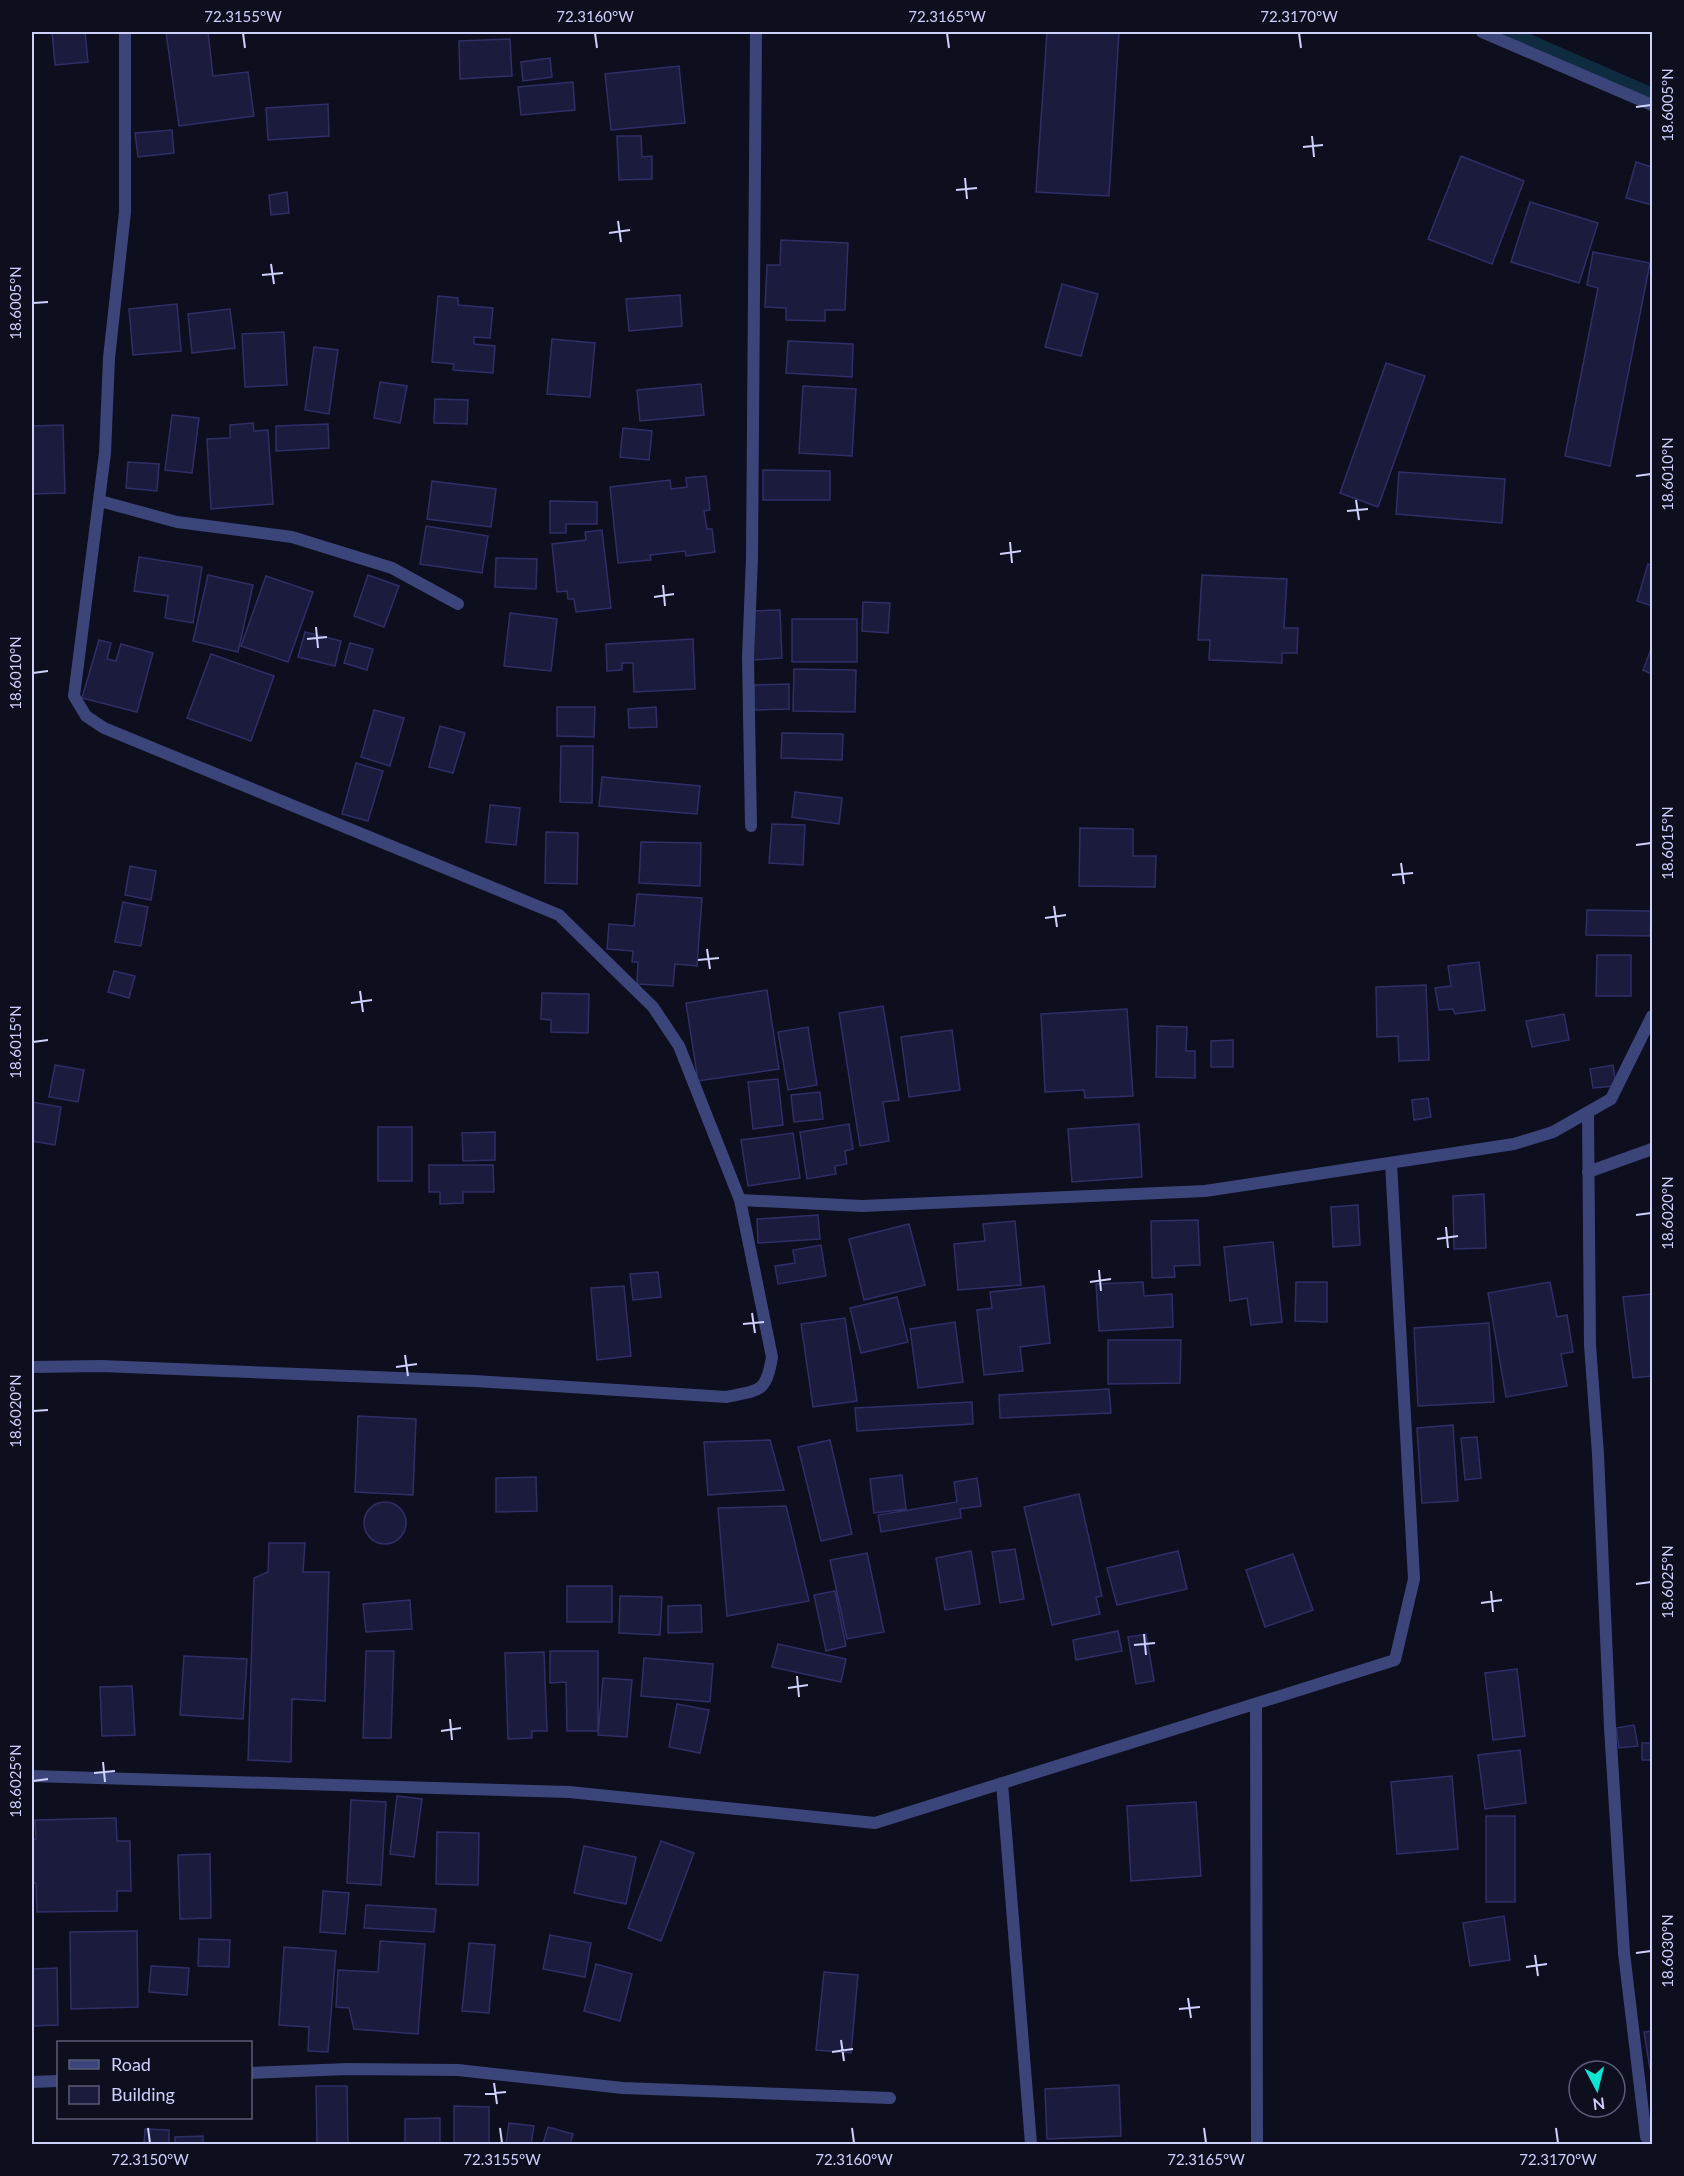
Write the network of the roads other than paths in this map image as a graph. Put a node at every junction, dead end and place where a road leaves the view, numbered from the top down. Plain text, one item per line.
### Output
1 (125, 32) edge
2 (756, 32) edge
3 (1482, 32) edge
4 (1653, 105) edge
5 (100, 501) junction
6 (458, 604) dead end
7 (751, 826) dead end
8 (1653, 1016) edge
9 (1588, 1113) junction
10 (1653, 1149) edge
11 (1391, 1162) junction
12 (1588, 1172) junction
13 (740, 1200) junction
14 (32, 1367) edge
15 (1256, 1704) junction
16 (32, 1776) edge
17 (1002, 1783) junction
18 (252, 2073) edge
19 (57, 2081) edge
20 (32, 2082) edge
21 (890, 2098) dead end
22 (1646, 2137) dead end
23 (1031, 2145) edge
24 (1257, 2145) edge

1 - 5 street
2 - 7 street
3 - 4 street
5 - 6 street
5 - 13 street
8 - 9 street
9 - 11 street
9 - 12 street
10 - 12 street
11 - 13 street
11 - 15 street
12 - 22 street
13 - 14 street
15 - 17 street
15 - 24 street
16 - 17 street
17 - 23 street
18 - 21 street
19 - 20 street

